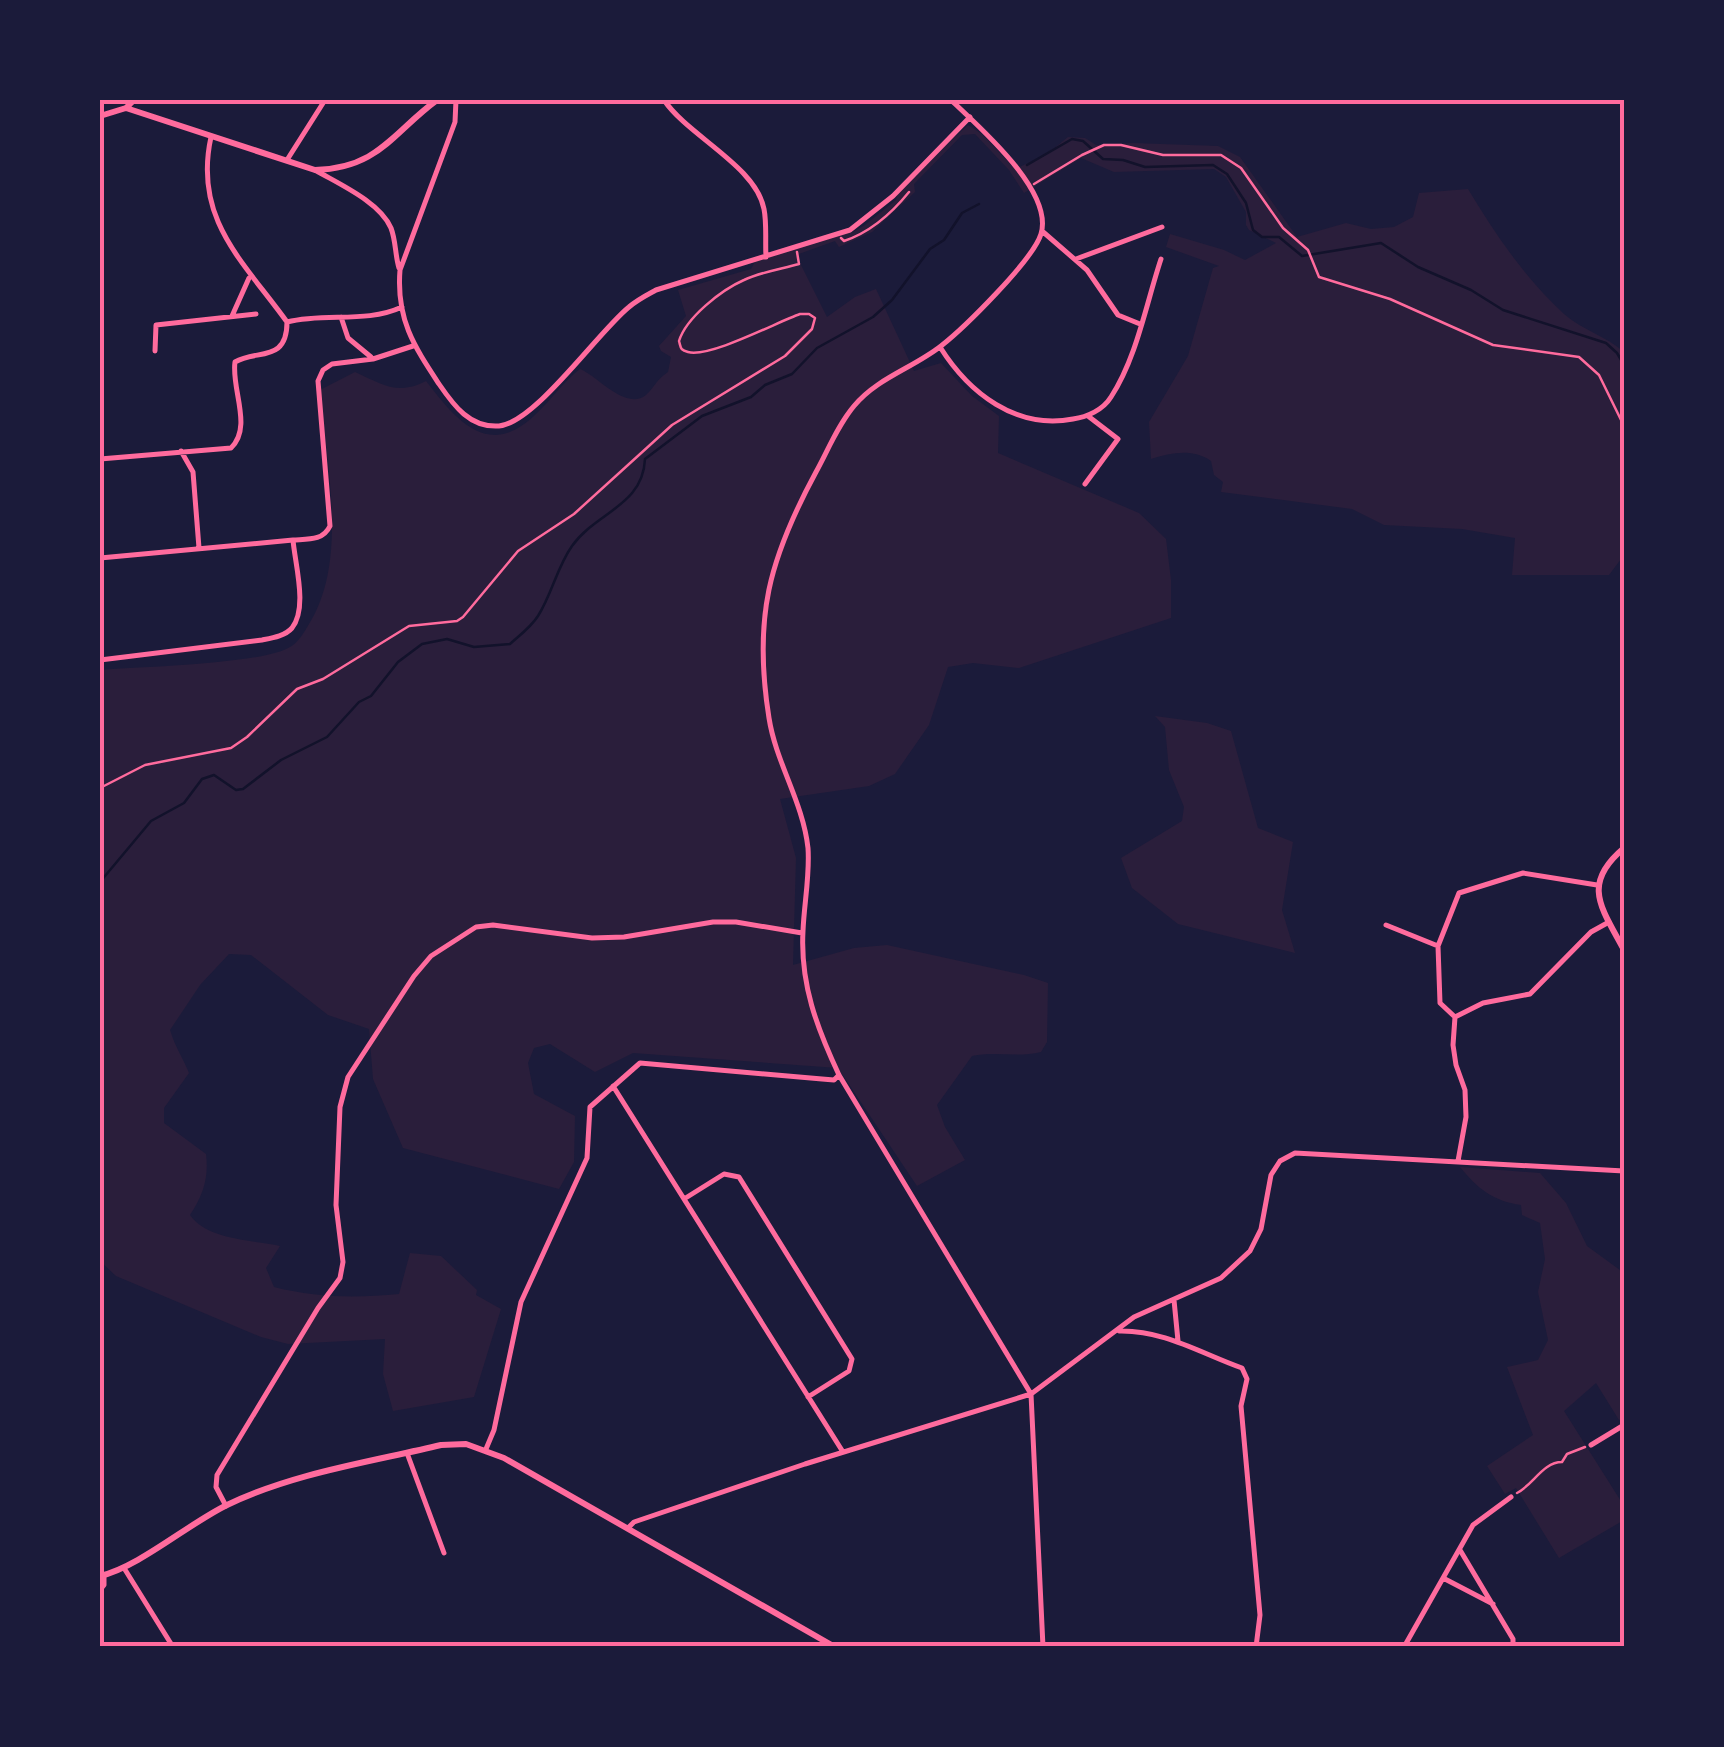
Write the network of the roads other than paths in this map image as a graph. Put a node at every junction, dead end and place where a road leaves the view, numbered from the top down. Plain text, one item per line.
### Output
1 (134, 100) edge
2 (325, 100) edge
3 (437, 100) edge
4 (456, 100) edge
5 (664, 100) edge
6 (952, 100) edge
7 (126, 108) junction
8 (100, 116) edge
9 (970, 118) junction
10 (211, 138) junction
11 (288, 160) junction
12 (316, 170) junction
13 (1162, 227) dead end
14 (1042, 231) junction
15 (766, 257) junction
16 (1076, 259) junction
17 (1160, 259) dead end
18 (400, 270) junction
19 (250, 277) junction
20 (402, 307) junction
21 (256, 314) dead end
22 (232, 316) junction
23 (341, 317) junction
24 (287, 322) junction
25 (1140, 324) junction
26 (413, 346) junction
27 (940, 347) junction
28 (155, 351) dead end
29 (373, 359) junction
30 (1088, 416) junction
31 (181, 451) junction
32 (100, 459) edge
33 (1085, 484) dead end
34 (293, 540) junction
35 (199, 548) junction
36 (100, 558) edge
37 (100, 660) edge
38 (1624, 848) edge
39 (1597, 886) junction
40 (1609, 922) junction
41 (1386, 925) dead end
42 (802, 933) junction
43 (1438, 946) junction
44 (1624, 950) edge
45 (1455, 1017) junction
46 (839, 1075) junction
47 (613, 1085) junction
48 (1458, 1161) junction
49 (1624, 1171) edge
50 (684, 1199) junction
51 (1174, 1300) junction
52 (1117, 1331) junction
53 (1178, 1341) junction
54 (1032, 1394) junction
55 (808, 1397) junction
56 (1624, 1426) edge
57 (1591, 1445) road end
58 (486, 1448) junction
59 (842, 1452) junction
60 (408, 1453) junction
61 (1511, 1497) road end
62 (226, 1506) junction
63 (627, 1528) junction
64 (1460, 1549) junction
65 (444, 1552) dead end
66 (124, 1568) junction
67 (102, 1576) edge
68 (1442, 1578) junction
69 (100, 1590) edge
70 (1493, 1604) junction
71 (173, 1647) edge
72 (835, 1647) edge
73 (1044, 1647) edge
74 (1256, 1647) edge
75 (1404, 1647) edge
76 (1514, 1647) edge

1 - 7 street
2 - 11 street
3 - 12 street
4 - 18 street
5 - 15 street
6 - 9 street
7 - 8 street
7 - 10 street
9 - 14 street
9 - 15 street
10 - 11 street
10 - 19 street
11 - 12 street
12 - 18 street
13 - 16 street
14 - 16 street
14 - 27 street
15 - 26 street
16 - 25 street
17 - 25 street
18 - 20 street
19 - 22 street
19 - 24 street
20 - 23 street
20 - 26 street
21 - 22 street
22 - 28 street
23 - 24 street
23 - 29 street
24 - 31 street
25 - 30 street
26 - 29 street
27 - 30 street
27 - 42 street
29 - 34 street
30 - 33 street
31 - 32 street
31 - 35 street
34 - 35 street
34 - 37 street
35 - 36 street
38 - 39 street
39 - 40 street
39 - 43 street
40 - 44 street
40 - 45 street
41 - 43 street
42 - 46 street
42 - 62 street
43 - 45 street
45 - 48 street
46 - 47 street
46 - 54 street
47 - 50 street
47 - 58 street
48 - 49 street
48 - 51 street
50 - 55 street
50 - 55 street
51 - 52 street
51 - 53 street
52 - 53 street
52 - 54 street
53 - 74 street
54 - 59 street
54 - 73 street
55 - 59 street
56 - 57 street
58 - 60 street
58 - 63 street
59 - 63 street
60 - 62 street
60 - 65 street
61 - 64 street
62 - 66 street
63 - 72 street
64 - 68 street
64 - 70 street
66 - 67 street
66 - 71 street
67 - 69 street
68 - 70 street
68 - 75 street
70 - 76 street

